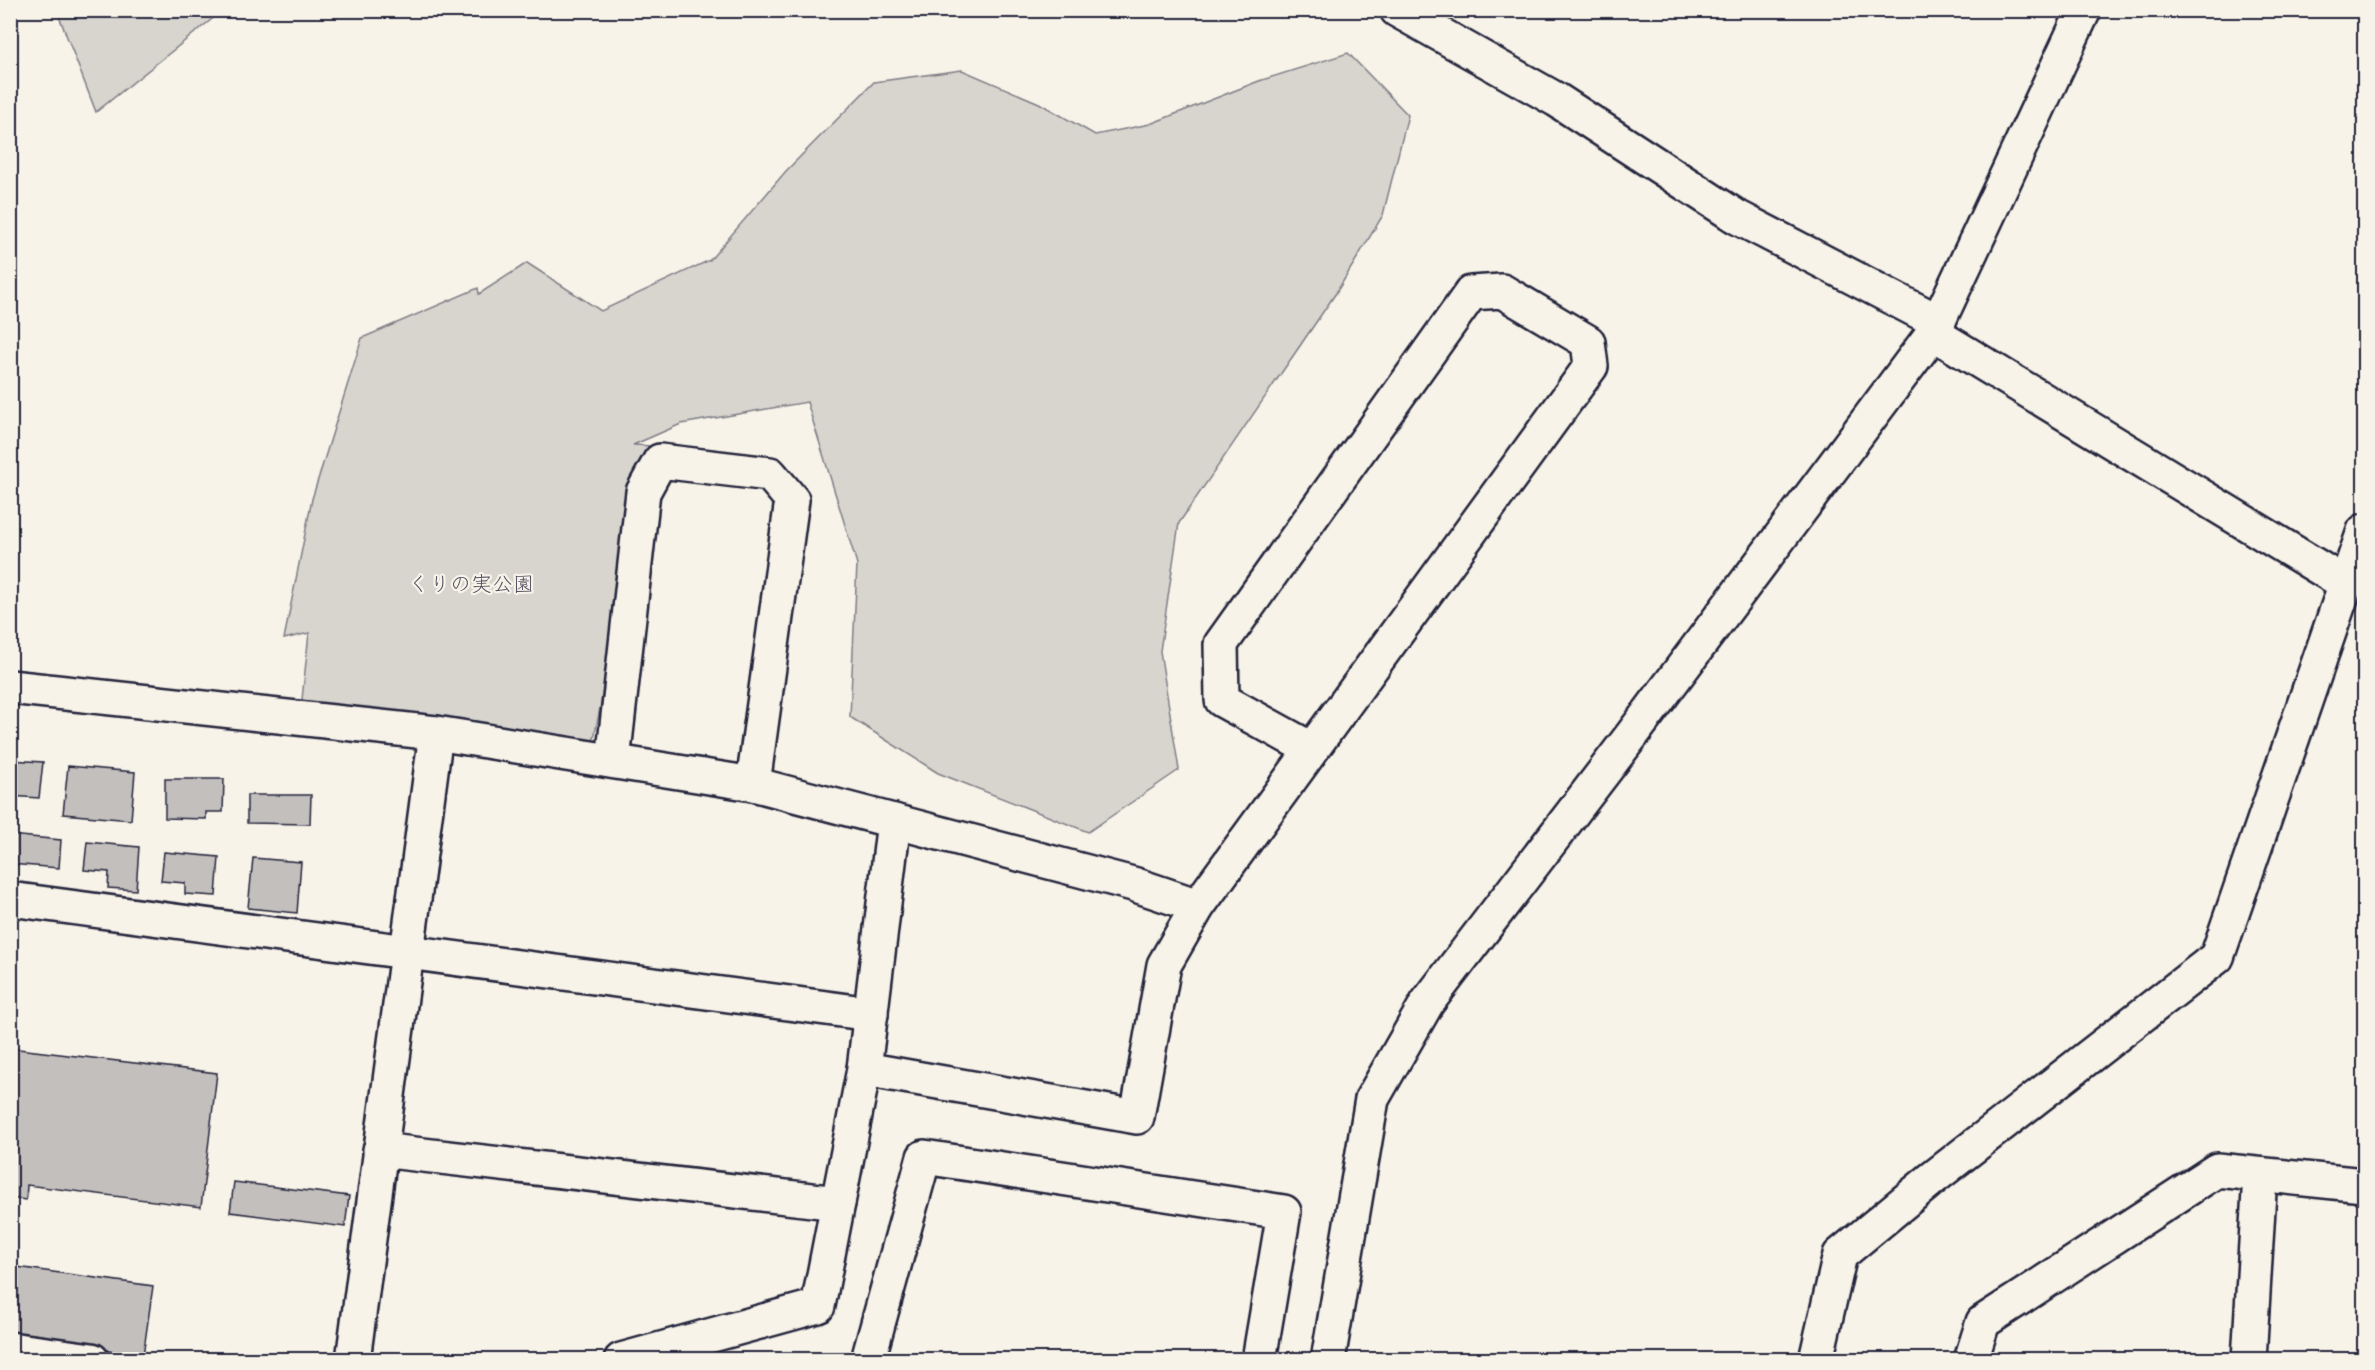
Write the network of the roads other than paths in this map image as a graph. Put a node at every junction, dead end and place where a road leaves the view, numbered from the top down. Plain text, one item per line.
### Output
1 (1396, 10) edge
2 (2084, 10) edge
3 (1936, 328) junction
4 (2364, 531) edge
5 (2346, 584) junction
6 (10, 687) edge
7 (436, 733) junction
8 (1311, 749) junction
9 (613, 760) junction
10 (753, 784) junction
11 (894, 821) junction
12 (10, 899) edge
13 (1198, 906) junction
14 (407, 952) junction
15 (871, 1014) junction
16 (864, 1069) junction
17 (381, 1150) junction
18 (2260, 1175) junction
19 (2364, 1185) edge
20 (838, 1203) junction
21 (10, 1349) edge
22 (92, 1359) edge
23 (353, 1359) edge
24 (621, 1359) edge
25 (868, 1359) edge
26 (1259, 1359) edge
27 (1328, 1359) edge
28 (1816, 1359) edge
29 (1971, 1359) edge
30 (2249, 1359) edge

1 - 3 street
2 - 3 street
3 - 5 street
3 - 27 street
4 - 5 street
5 - 28 street
6 - 7 street
7 - 9 street
7 - 14 street
8 - 8 street
8 - 13 street
9 - 10 street
9 - 10 street
10 - 11 street
11 - 13 street
11 - 15 street
12 - 14 street
13 - 16 street
14 - 15 street
14 - 17 street
15 - 16 street
16 - 20 street
17 - 20 street
17 - 23 street
18 - 19 street
18 - 29 street
18 - 30 street
20 - 24 street
21 - 22 street
25 - 26 street

